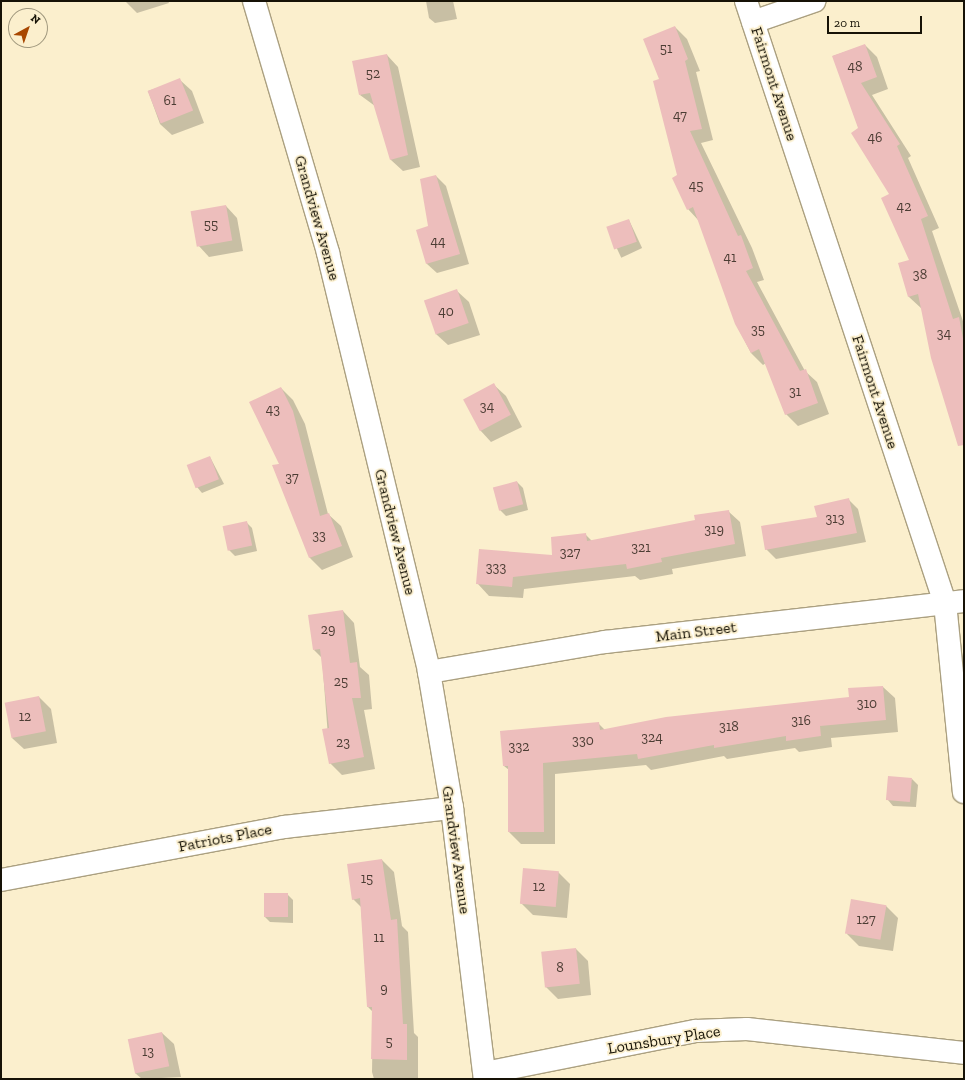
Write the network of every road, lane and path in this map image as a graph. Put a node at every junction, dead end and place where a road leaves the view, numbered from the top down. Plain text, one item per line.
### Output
1 (254, 1) edge
2 (746, 1) edge
3 (814, 1) edge
4 (753, 22) junction
5 (954, 602) edge
6 (429, 672) junction
7 (964, 792) edge
8 (452, 808) junction
9 (1, 880) edge
10 (964, 1053) edge
11 (485, 1076) edge

1 - 6 street, Grandview Avenue
2 - 4 street, Fairmont Avenue
3 - 4 street
4 - 5 street, Fairmont Avenue
5 - 6 street, Main Street
5 - 7 street, Fairmont Avenue
6 - 8 street, Grandview Avenue
8 - 9 street, Patriots Place
8 - 11 street, Grandview Avenue
10 - 11 street, Lounsbury Place

